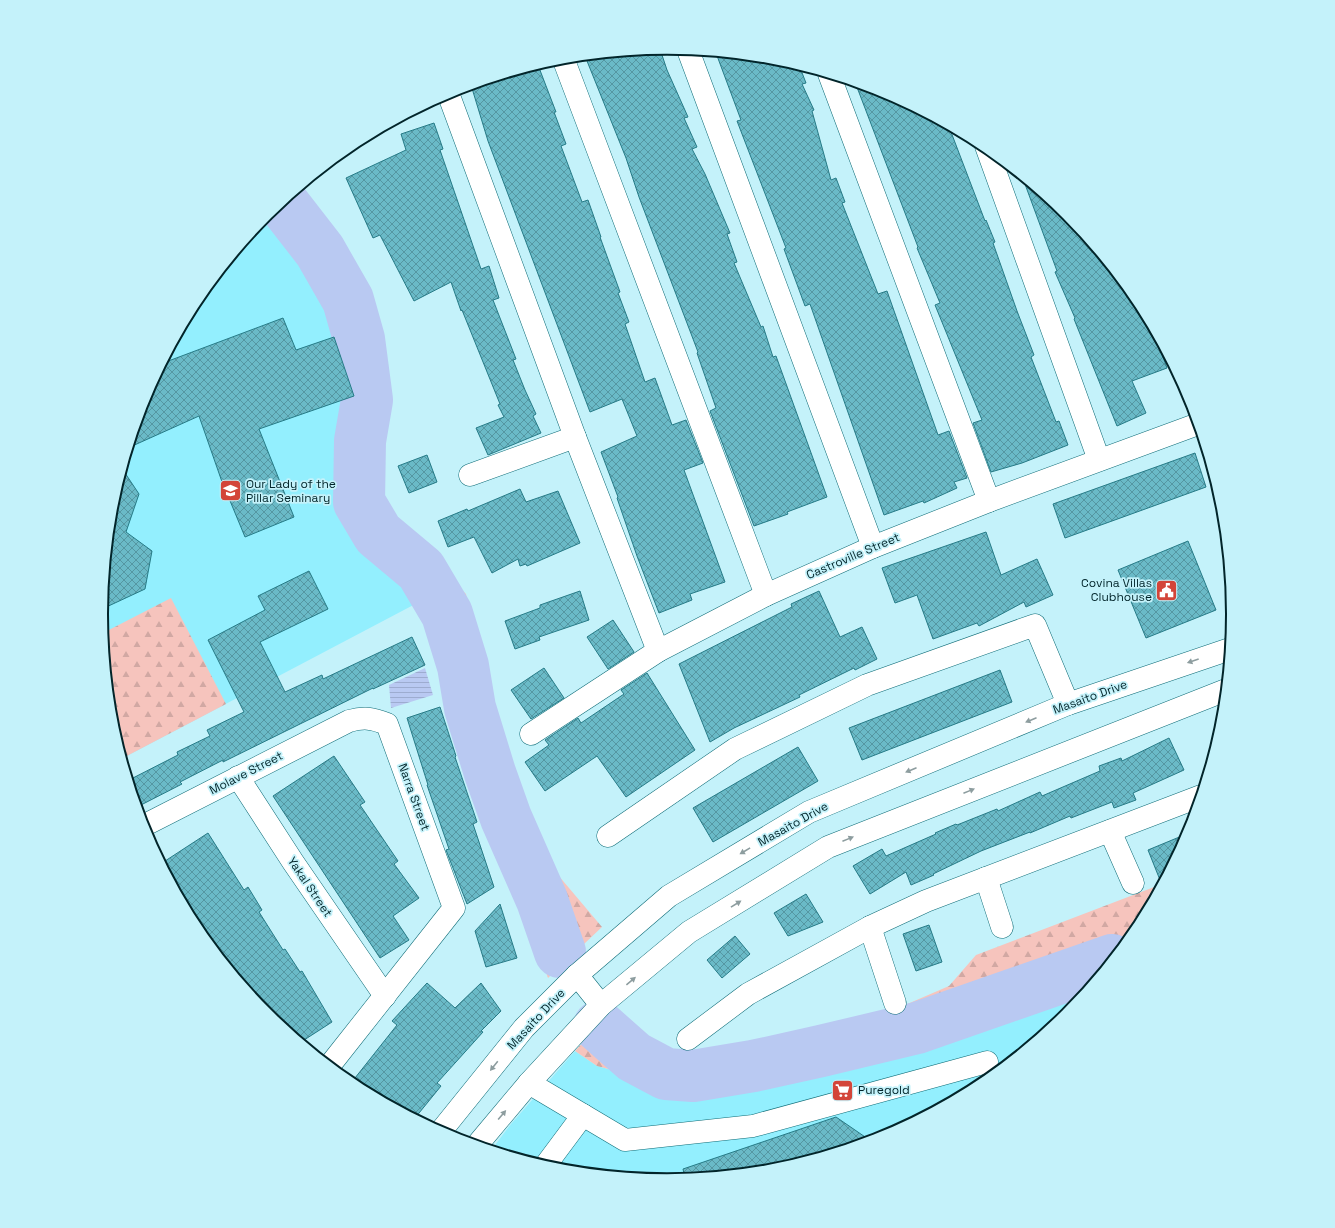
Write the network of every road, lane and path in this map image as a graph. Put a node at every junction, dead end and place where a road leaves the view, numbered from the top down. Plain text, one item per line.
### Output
1 (690, 56) edge
2 (566, 65) edge
3 (831, 80) edge
4 (450, 100) edge
5 (990, 158) edge
6 (1194, 426) edge
7 (575, 436) junction
8 (1099, 460) junction
9 (470, 475) dead end
10 (989, 501) junction
11 (873, 547) junction
12 (766, 595) junction
13 (658, 651) junction
14 (1225, 651) edge
15 (1221, 692) edge
16 (1068, 704) junction
17 (349, 721) joint
18 (531, 734) dead end
19 (238, 777) junction
20 (1195, 798) edge
21 (149, 823) edge
22 (1110, 831) junction
23 (608, 836) dead end
24 (986, 878) junction
25 (1133, 883) dead end
26 (870, 927) junction
27 (1002, 927) dead end
28 (577, 975) junction
29 (385, 996) junction
30 (895, 1003) dead end
31 (601, 1005) junction
32 (688, 1039) dead end
33 (333, 1061) edge
34 (987, 1062) dead end
35 (529, 1083) junction
36 (583, 1115) junction
37 (446, 1126) edge
38 (481, 1140) edge
39 (549, 1160) edge

1 - 11 street
2 - 12 street
3 - 10 street
4 - 7 street
5 - 8 street
6 - 8 street, Castroville Street
7 - 9 street
7 - 13 street
8 - 10 street, Castroville Street
10 - 11 street, Castroville Street
11 - 12 street, Castroville Street
12 - 13 street, Castroville Street
13 - 18 street, Castroville Street
14 -> 16 street, Masaito Drive
31 -> 15 street
16 - 23 street
16 -> 28 street, Masaito Drive
17 - 19 street, Molave Street
17 - 29 street, Narra Street
19 - 21 street, Molave Street
19 - 29 street, Yakal Street
20 - 22 street
22 - 24 street
22 - 25 street
24 - 26 street
24 - 27 street
26 - 30 street
26 - 32 street
28 - 31 street
28 -> 37 street, Masaito Drive
29 - 33 street
31 - 35 street
34 - 36 street
35 - 36 street
38 -> 35 street
36 - 39 street

